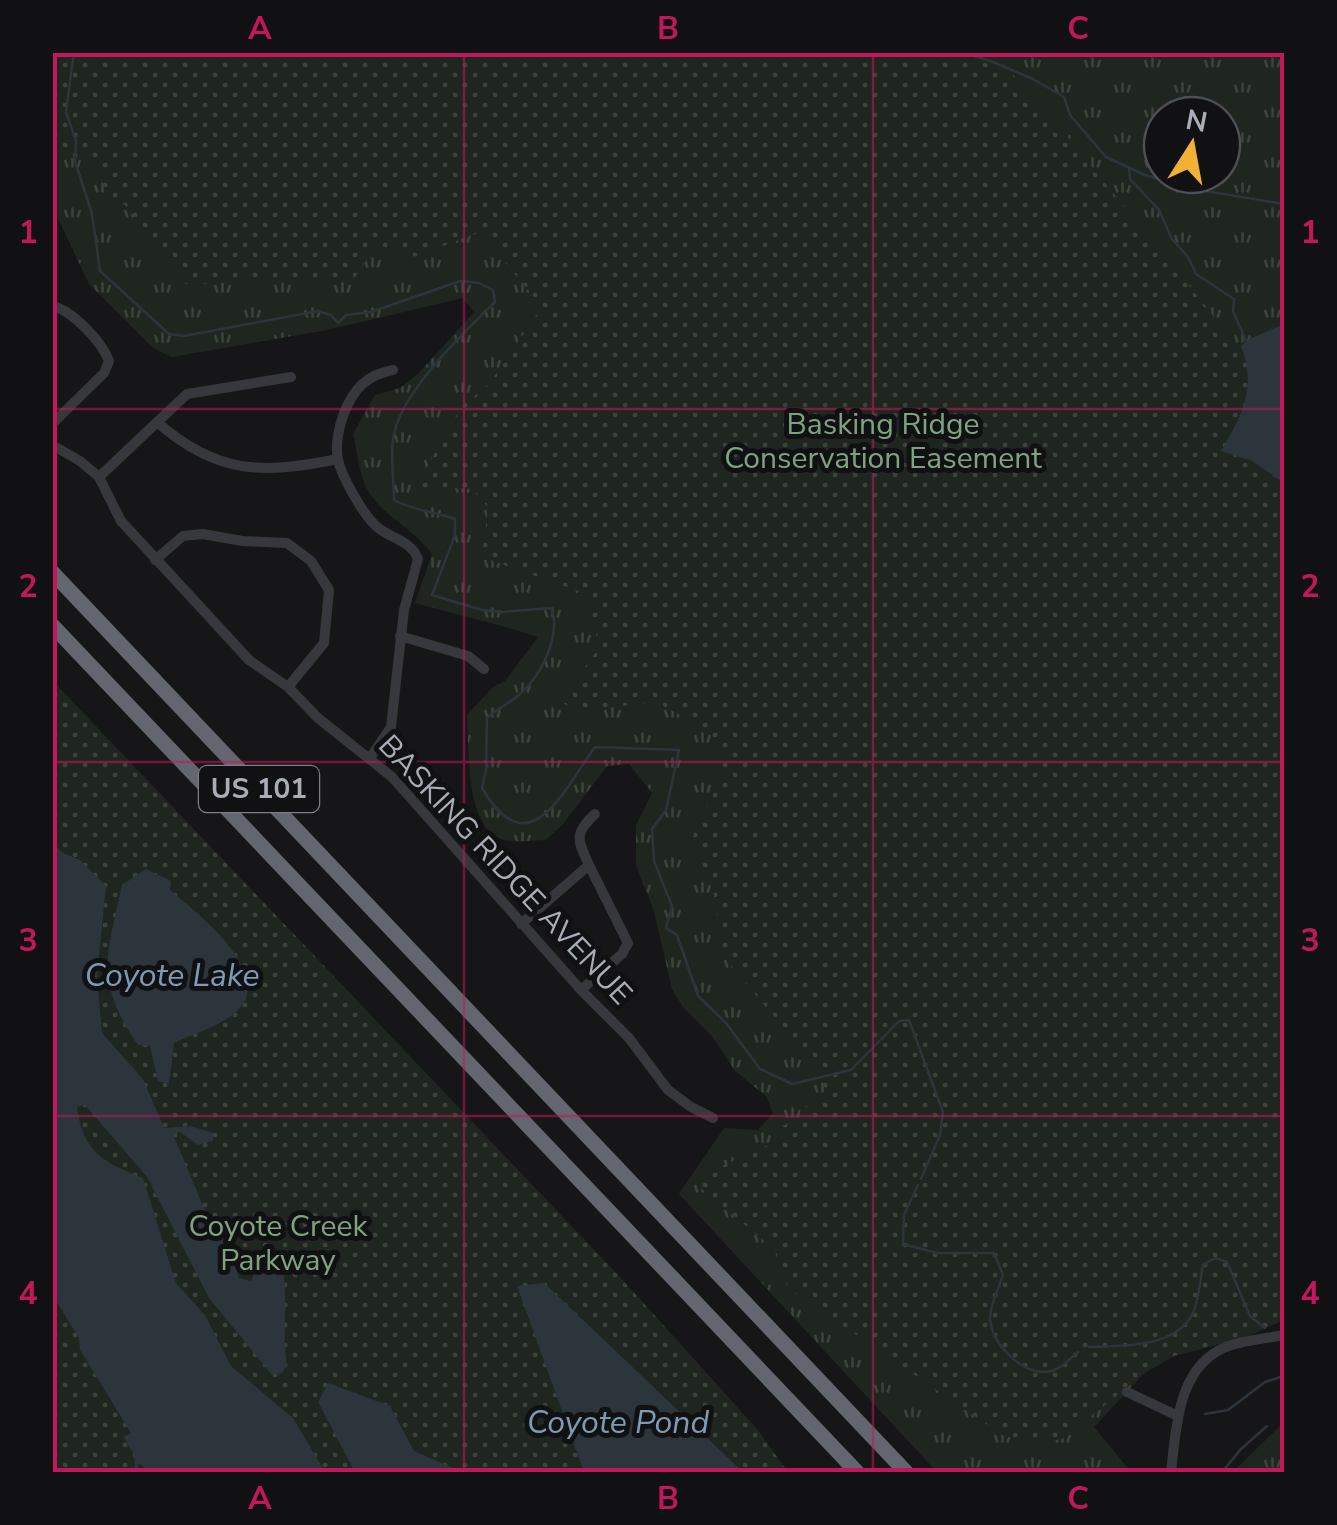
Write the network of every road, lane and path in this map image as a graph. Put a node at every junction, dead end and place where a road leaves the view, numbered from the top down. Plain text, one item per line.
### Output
1 (52, 306) edge
2 (393, 370) dead end
3 (292, 377) dead end
4 (158, 423) junction
5 (52, 424) edge
6 (52, 445) edge
7 (338, 459) junction
8 (99, 477) junction
9 (156, 560) junction
10 (52, 572) edge
11 (52, 625) edge
12 (400, 636) junction
13 (484, 669) dead end
14 (288, 687) junction
15 (370, 758) junction
16 (594, 814) dead end
17 (589, 865) junction
18 (521, 924) junction
19 (581, 990) junction
20 (713, 1118) dead end
21 (1284, 1335) edge
22 (1126, 1392) dead end
23 (1178, 1416) junction
24 (856, 1472) edge
25 (906, 1472) edge
26 (1171, 1472) edge

1 - 5 street
2 - 7 street
3 - 4 street
4 - 7 street
4 - 8 street
6 - 8 street, BASKING RIDGE AVENUE
7 - 12 street
8 - 9 street, BASKING RIDGE AVENUE
9 - 14 street, BASKING RIDGE AVENUE
9 - 14 street
10 - 25 highway, US 101
11 - 24 highway, US 101
12 - 13 street
12 - 15 street
14 - 15 street, BASKING RIDGE AVENUE
15 - 18 street, BASKING RIDGE AVENUE
16 - 17 street
17 - 18 street
17 - 19 street
18 - 19 street, BASKING RIDGE AVENUE
19 - 20 street, BASKING RIDGE AVENUE
21 - 23 street
22 - 23 street
23 - 26 street

